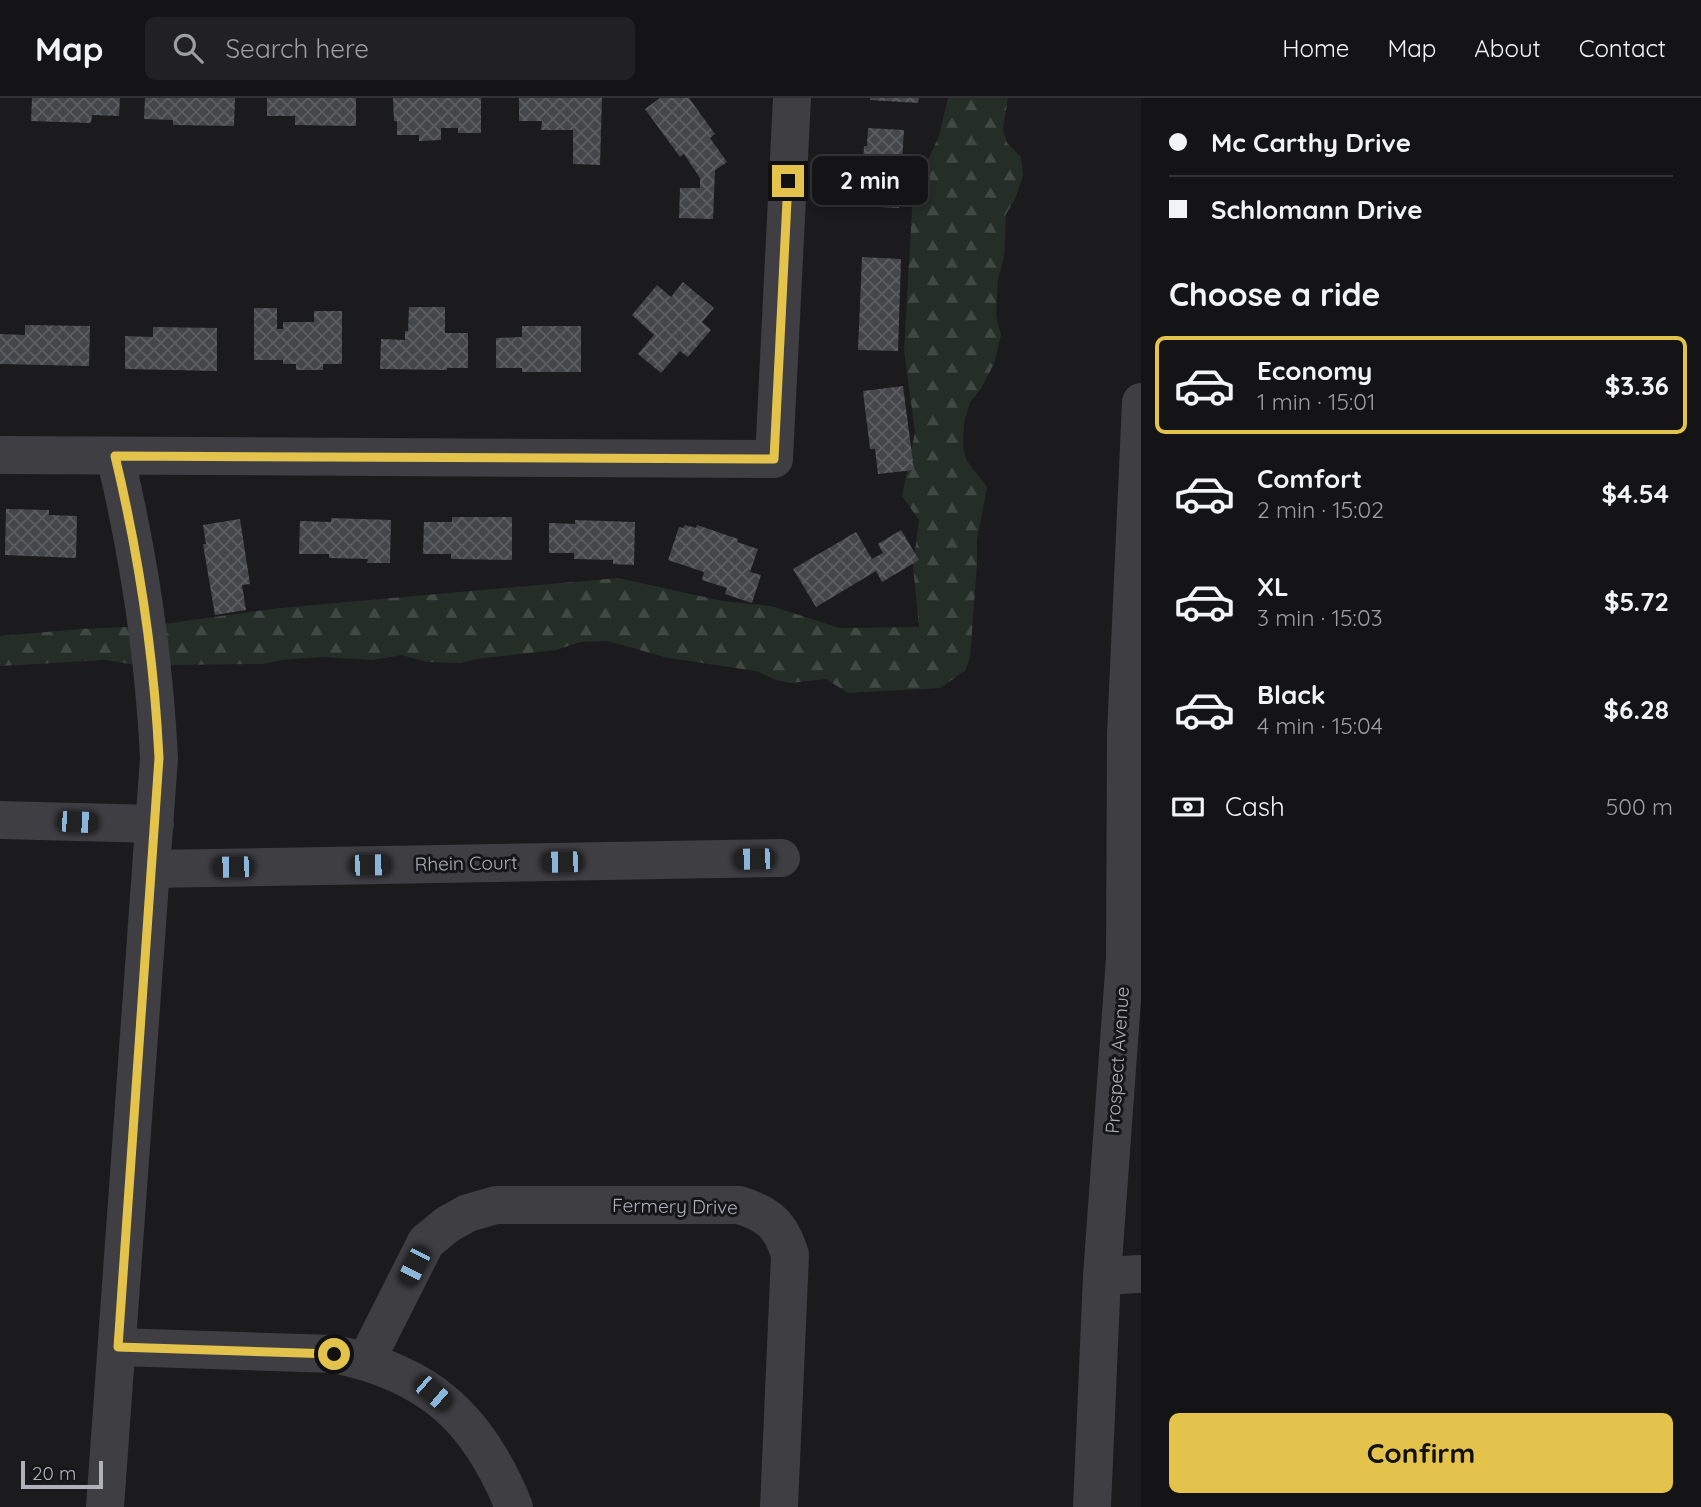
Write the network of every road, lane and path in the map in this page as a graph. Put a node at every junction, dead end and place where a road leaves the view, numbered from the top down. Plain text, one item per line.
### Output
1 (792, 98) edge
2 (1141, 402) edge
3 (0, 455) edge
4 (115, 456) junction
5 (0, 820) edge
6 (155, 824) junction
7 (781, 858) dead end
8 (151, 869) junction
9 (1133, 958) edge
10 (1141, 1274) edge
11 (1102, 1276) junction
12 (118, 1347) junction
13 (366, 1361) junction
14 (104, 1507) edge
15 (514, 1507) edge
16 (779, 1507) edge
17 (1092, 1507) edge

1 - 4 street
2 - 9 street, Prospect Avenue
3 - 4 street
4 - 6 street
5 - 6 street
6 - 8 street
7 - 8 street, Rhein Court
8 - 12 street
9 - 11 street, Prospect Avenue
10 - 11 street
11 - 17 street, Prospect Avenue
12 - 13 street
12 - 14 street
13 - 15 street
13 - 16 street, Fermery Drive

